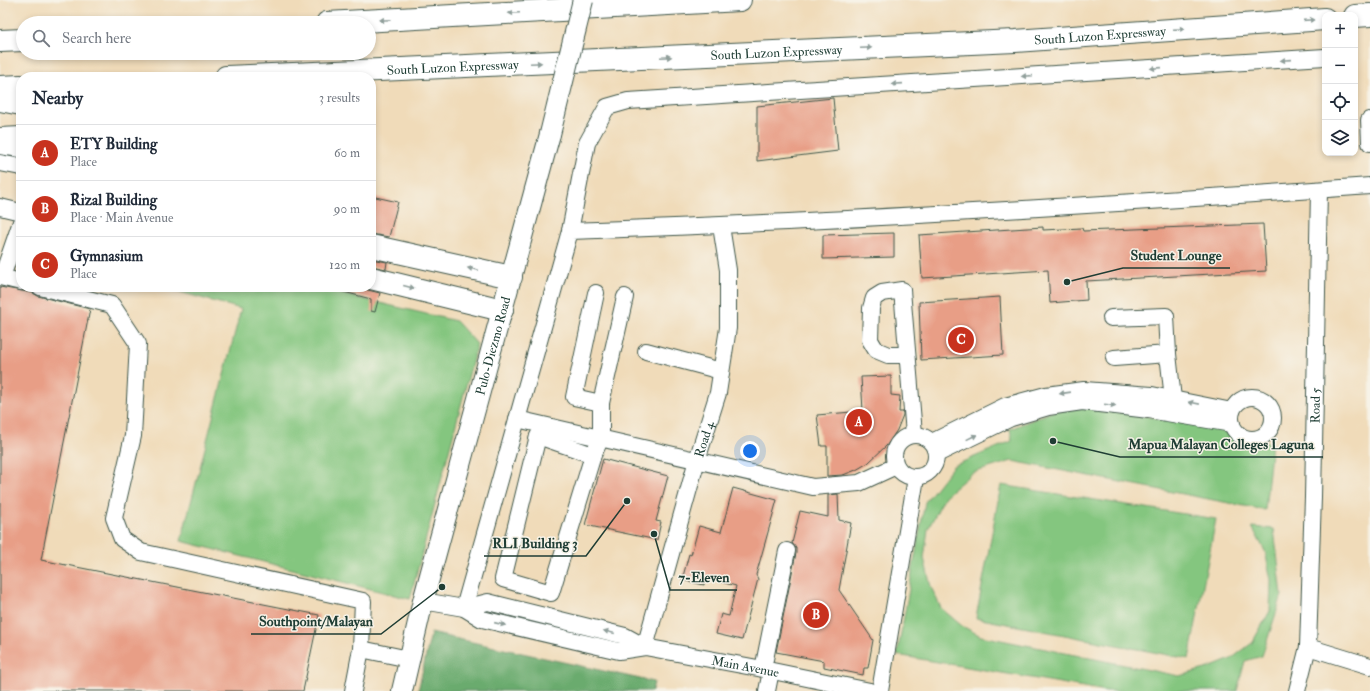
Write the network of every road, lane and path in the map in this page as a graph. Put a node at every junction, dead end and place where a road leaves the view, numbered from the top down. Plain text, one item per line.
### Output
1 (583, 0) edge
2 (736, 0) edge
3 (740, 0) edge
4 (1370, 15) edge
5 (1358, 16) edge
6 (1322, 18) edge
7 (376, 20) edge
8 (16, 40) edge
9 (0, 41) edge
10 (1322, 57) edge
11 (413, 68) junction
12 (330, 72) edge
13 (376, 75) edge
14 (16, 86) edge
15 (0, 87) edge
16 (0, 100) edge
17 (16, 103) edge
18 (1365, 120) edge
19 (16, 135) edge
20 (0, 136) edge
21 (1370, 143) edge
22 (0, 146) edge
23 (16, 148) edge
24 (0, 163) edge
25 (16, 166) edge
26 (1370, 186) edge
27 (1319, 190) junction
28 (0, 207) edge
29 (16, 211) edge
30 (721, 226) junction
31 (570, 231) junction
32 (16, 236) edge
33 (376, 247) edge
34 (1, 277) edge
35 (511, 277) junction
36 (376, 279) edge
37 (16, 281) edge
38 (60, 292) edge
39 (596, 293) dead end
40 (625, 297) dead end
41 (502, 310) junction
42 (1111, 318) dead end
43 (646, 351) dead end
44 (1168, 354) junction
45 (907, 355) dead end
46 (1114, 358) dead end
47 (721, 371) junction
48 (1173, 399) junction
49 (601, 404) junction
50 (517, 419) junction
51 (914, 434) junction
52 (601, 438) junction
53 (934, 448) junction
54 (593, 455) junction
55 (697, 460) junction
56 (896, 466) junction
57 (916, 478) junction
58 (787, 552) dead end
59 (423, 601) junction
60 (464, 608) junction
61 (644, 647) junction
62 (1308, 647) junction
63 (361, 649) junction
64 (409, 659) junction
65 (1370, 666) edge
66 (767, 670) junction
67 (353, 691) edge
68 (402, 691) edge
69 (767, 691) edge
70 (870, 691) edge
71 (880, 691) edge
72 (1297, 691) edge

1 - 35 main road, Pulo-Diezmo Road, bridge
2 - 3 highway
2 -> 7 highway
4 - 5 highway
11 -> 6 highway, South Luzon Expressway
8 - 9 highway
10 -> 31 street
11 - 12 highway, South Luzon Expressway
11 - 13 highway
14 - 15 highway
16 - 17 highway
18 - 21 street
19 - 20 street
22 - 23 street
24 - 25 street
26 - 27 street
27 - 30 street
27 - 62 street, Road 5
28 - 29 street
30 - 31 street
30 - 47 street, Road 4
31 - 50 street
32 - 34 street
35 -> 33 highway
34 - 37 street
35 - 41 main road, Pulo-Diezmo Road
36 -> 41 highway
38 - 63 street
39 - 49 street
40 - 49 street
41 - 59 main road, Pulo-Diezmo Road
42 - 44 street
43 - 47 street
44 - 46 street
44 - 48 street
45 - 51 street
47 - 55 street, Road 4
48 -> 53 street
53 -> 48 street
49 - 52 street
50 - 52 street
50 - 60 street
51 - 53 street
51 - 56 street
52 - 54 street
52 - 55 street
53 - 57 street
54 - 54 street
55 - 56 street
55 - 61 street, Road 4
56 - 57 street
57 - 71 street
58 - 66 street
59 - 60 street, Main Avenue
59 - 64 main road, Pulo-Diezmo Road
60 - 61 street, Main Avenue
61 - 66 street, Main Avenue
62 - 65 street
62 - 72 street, Road 5
63 - 64 street
63 - 67 street
64 - 68 main road, Pulo-Diezmo Road
66 - 69 street
66 - 70 street, Main Avenue

